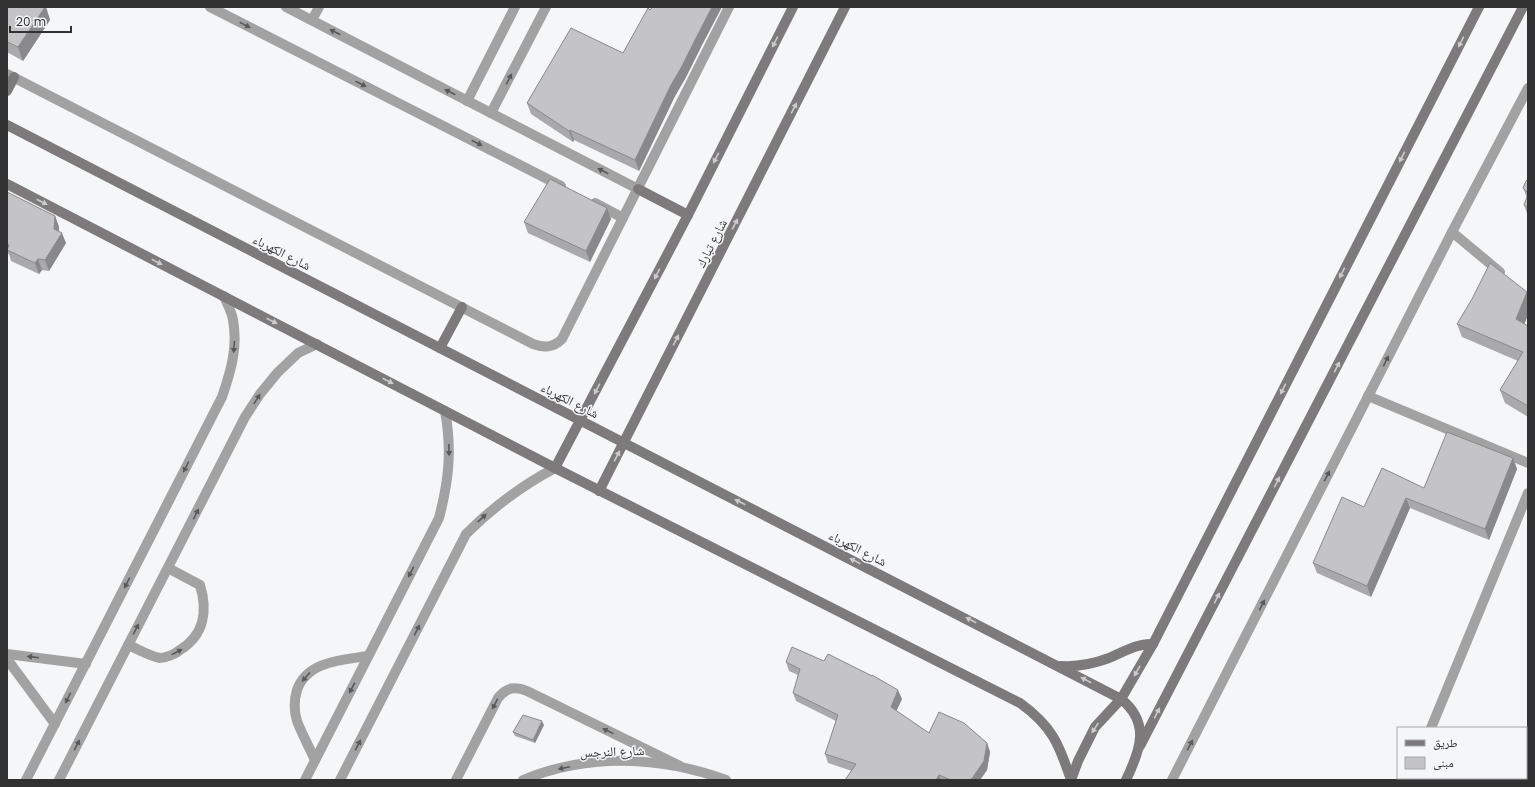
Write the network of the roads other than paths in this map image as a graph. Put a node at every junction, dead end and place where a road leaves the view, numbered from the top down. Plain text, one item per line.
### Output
1 (210, 7) edge
2 (286, 7) edge
3 (319, 7) edge
4 (515, 7) edge
5 (546, 7) edge
6 (729, 7) edge
7 (792, 7) edge
8 (845, 7) edge
9 (1479, 7) edge
10 (1523, 7) edge
11 (312, 20) junction
12 (10, 75) edge
13 (1528, 88) edge
14 (7, 91) edge
15 (467, 101) junction
16 (491, 113) junction
17 (7, 125) edge
18 (7, 184) edge
19 (567, 189) edge
20 (638, 189) junction
21 (588, 200) edge
22 (688, 216) junction
23 (623, 218) junction
24 (1452, 232) junction
25 (1510, 280) edge
26 (224, 296) junction
27 (462, 307) junction
28 (317, 344) junction
29 (440, 348) junction
30 (1368, 396) junction
31 (445, 411) junction
32 (581, 420) junction
33 (625, 442) junction
34 (1528, 462) edge
35 (555, 468) junction
36 (599, 491) junction
37 (1528, 493) edge
38 (168, 568) junction
39 (1153, 644) junction
40 (128, 645) junction
41 (7, 654) edge
42 (368, 656) junction
43 (7, 659) edge
44 (86, 664) junction
45 (1058, 666) junction
46 (1121, 699) junction
47 (55, 724) junction
48 (1431, 727) edge
49 (1140, 748) junction
50 (315, 760) junction
51 (680, 766) junction
52 (26, 780) edge
53 (60, 780) edge
54 (304, 780) edge
55 (340, 780) edge
56 (456, 780) edge
57 (523, 780) edge
58 (726, 780) edge
59 (1071, 780) edge
60 (1126, 780) edge
61 (1172, 780) edge

1 -> 19 street
2 - 11 street
3 - 11 street
4 - 15 street
16 -> 5 street
6 - 20 street
7 -> 22 street
33 -> 8 street, شارع تبارك
9 -> 39 street
49 -> 10 street
15 -> 11 street
12 - 14 street
12 - 27 street
13 - 24 street
15 - 16 street
20 -> 16 street
17 - 29 street, شارع الكهرباء
18 -> 26 street
20 - 22 street
20 - 23 street
21 - 23 street
22 -> 32 street
23 - 27 street
24 - 25 street
30 -> 24 street
26 -> 28 street
26 -> 44 street
27 - 29 street
28 -> 31 street
38 -> 28 street
29 - 32 street, شارع الكهرباء
30 - 34 street
61 -> 30 street
31 - 35 street
31 -> 42 street
32 - 33 street, شارع الكهرباء
32 - 35 street
36 -> 33 street, شارع تبارك
45 -> 33 street, شارع الكهرباء
35 - 36 street
55 -> 35 street
36 - 59 street
37 - 48 street
40 -> 38 street
40 -> 38 street
39 - 45 street
39 -> 46 street
53 -> 40 street
44 -> 41 street
42 -> 50 street
42 -> 50 street
43 - 47 street
44 -> 47 street
46 -> 45 street, شارع الكهرباء
46 - 49 street
46 -> 59 street
47 - 52 street
49 - 60 street
50 - 54 street
51 -> 56 street
51 -> 57 street, شارع النرجس
51 - 58 street, شارع النرجس

